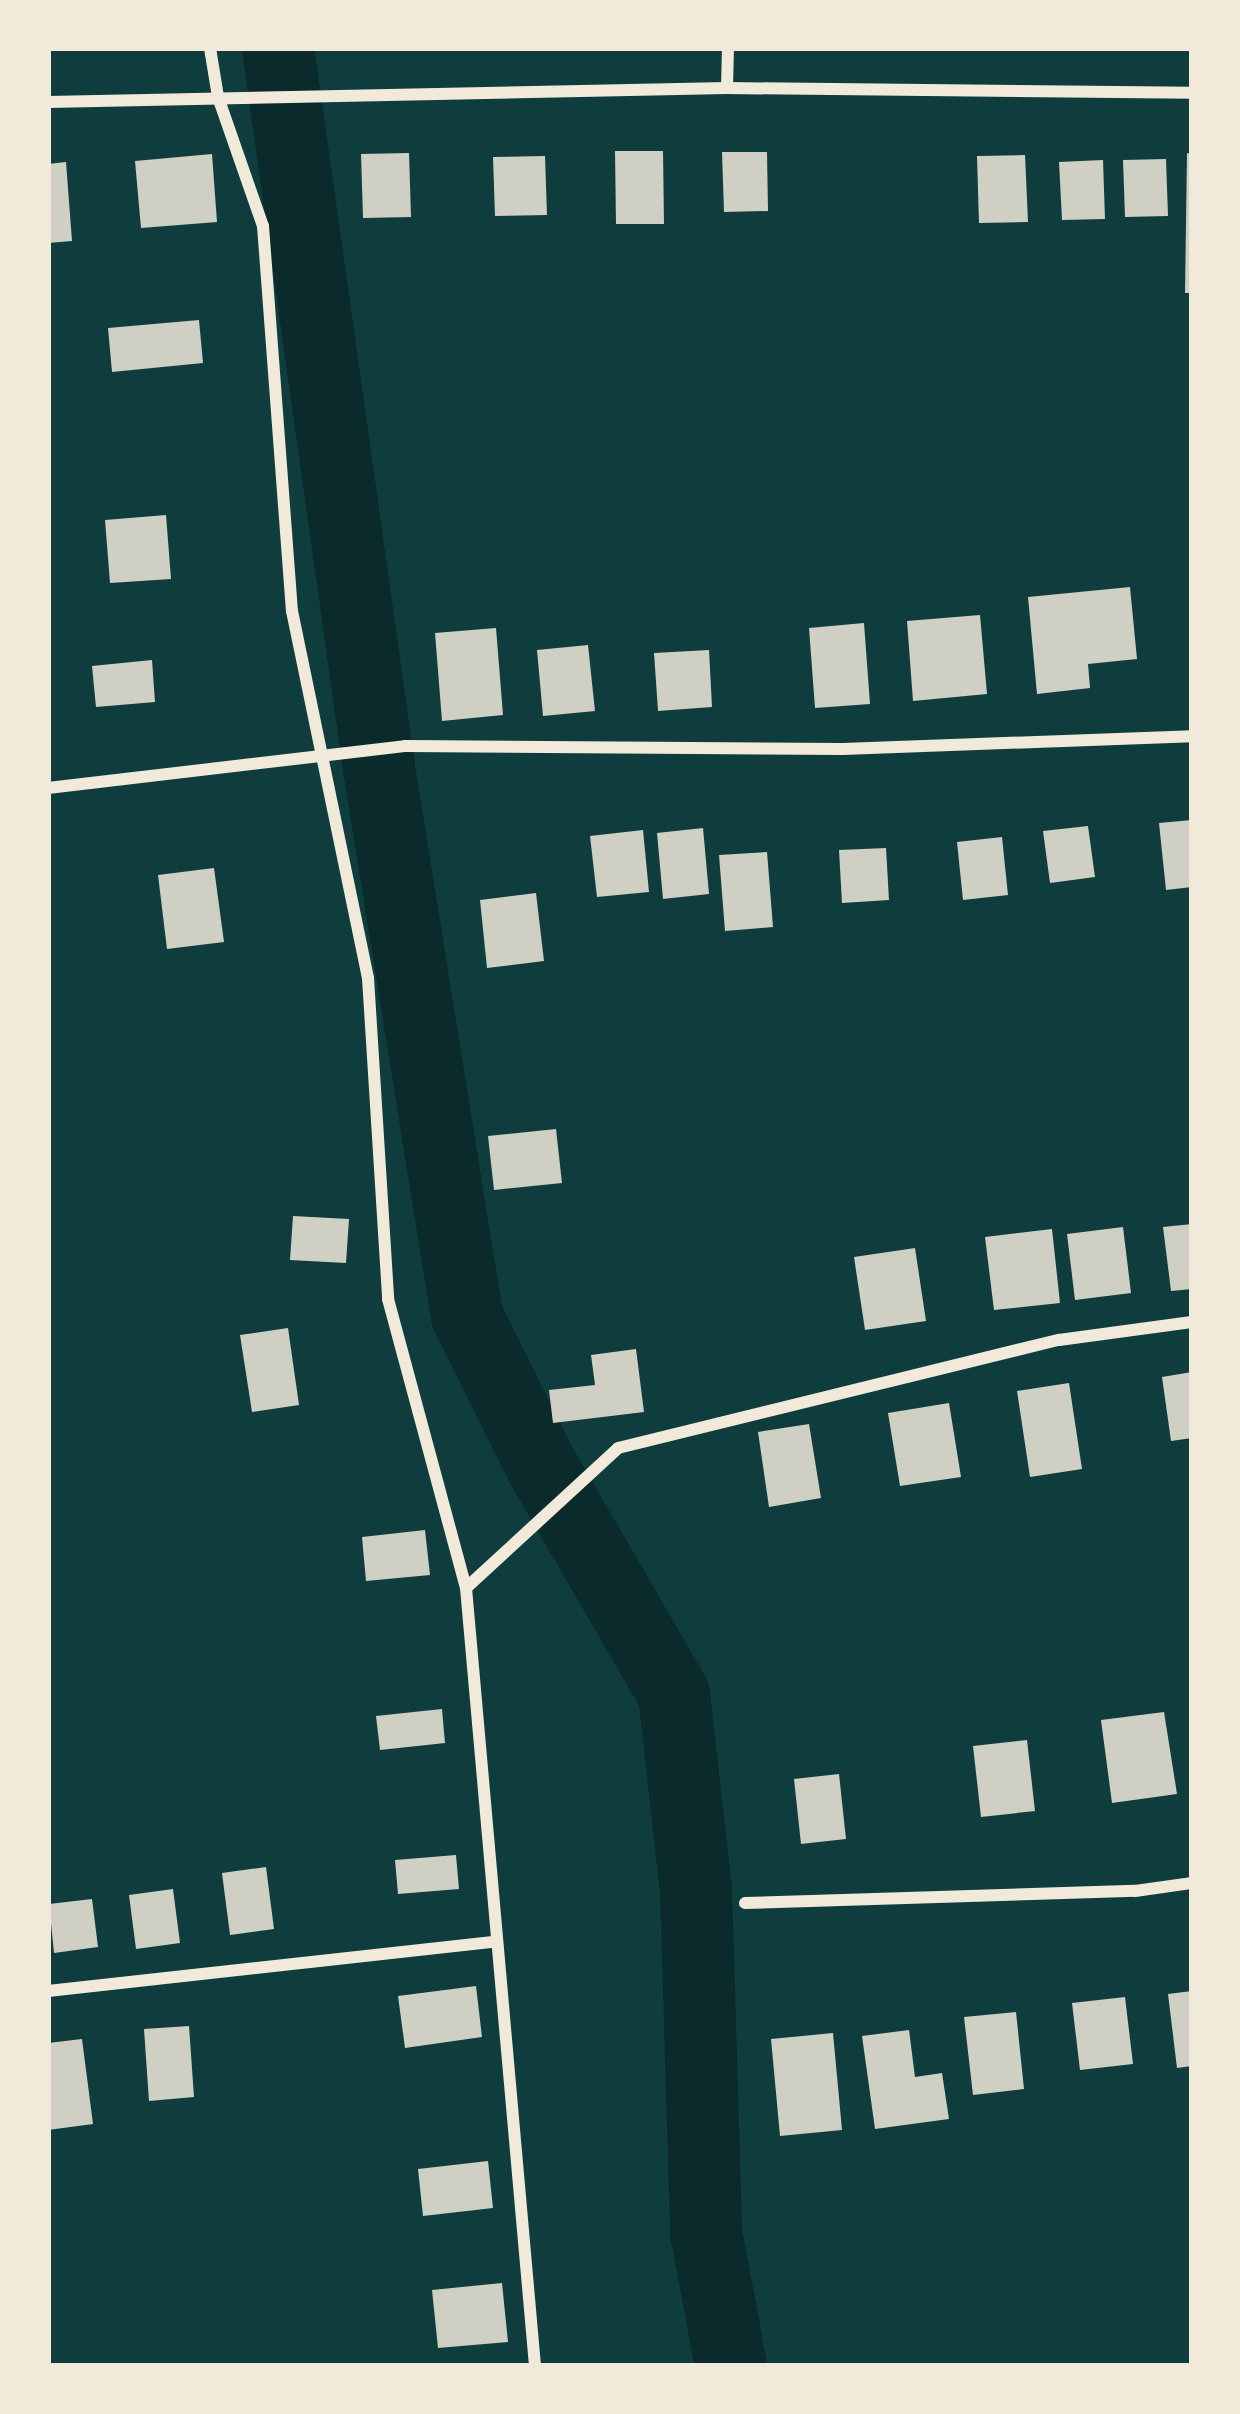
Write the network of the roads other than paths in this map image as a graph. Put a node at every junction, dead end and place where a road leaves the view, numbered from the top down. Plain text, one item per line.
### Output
1 (209, 48) edge
2 (728, 48) edge
3 (727, 88) junction
4 (1192, 93) edge
5 (218, 97) junction
6 (48, 102) edge
7 (1192, 736) edge
8 (319, 755) junction
9 (48, 788) edge
10 (1192, 1322) edge
11 (466, 1588) junction
12 (1192, 1883) edge
13 (746, 1903) dead end
14 (495, 1942) junction
15 (48, 1991) edge
16 (535, 2366) edge

1 - 5 street
2 - 3 street
3 - 4 street
3 - 5 street
5 - 6 street
5 - 8 street
7 - 8 street
8 - 9 street
8 - 11 street
10 - 11 street
11 - 14 street
12 - 13 street
14 - 15 street
14 - 16 street

